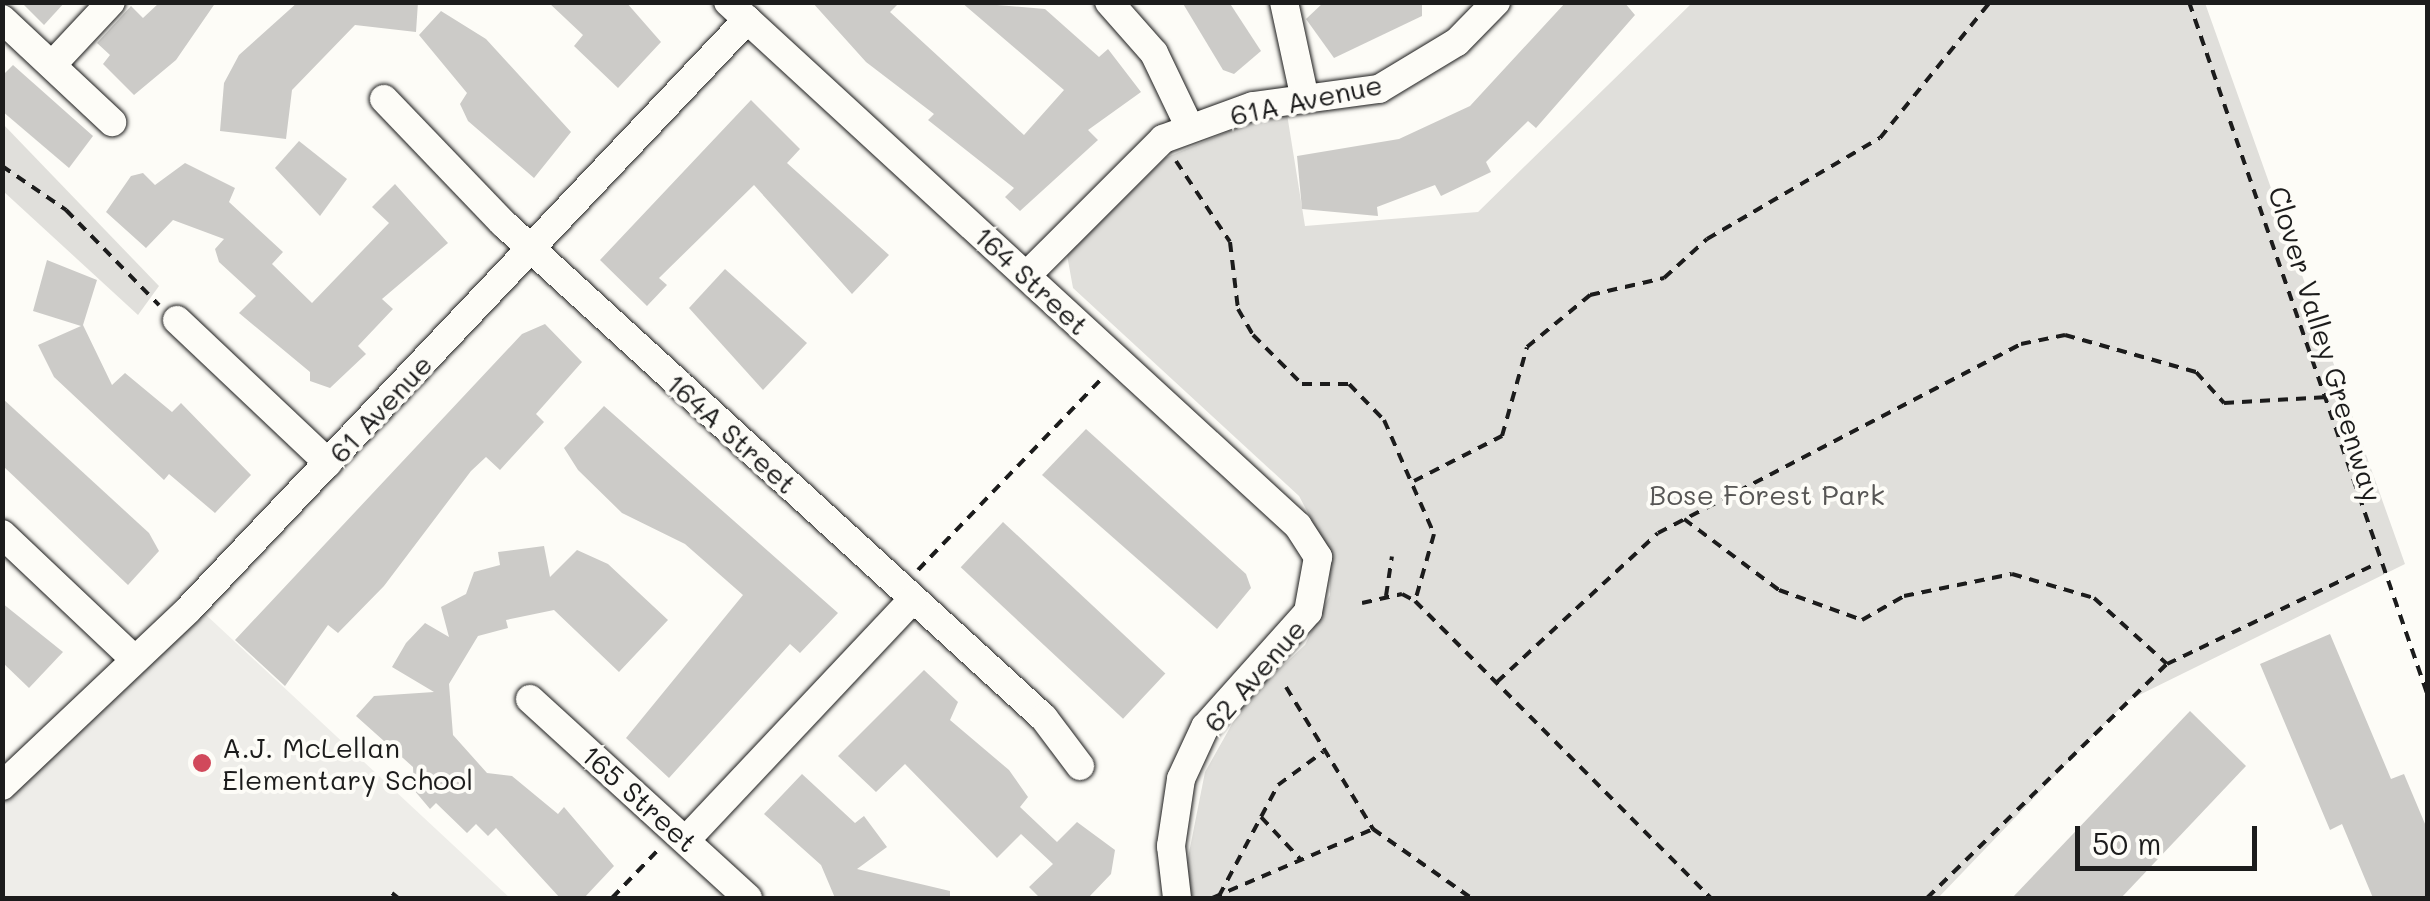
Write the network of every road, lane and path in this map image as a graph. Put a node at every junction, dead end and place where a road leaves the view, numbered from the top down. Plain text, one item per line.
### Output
1 (111, 2) edge
2 (1108, 2) edge
3 (1284, 2) edge
4 (1990, 2) edge
5 (2189, 2) edge
6 (1488, 5) edge
7 (738, 11) edge
8 (2, 19) edge
9 (52, 66) junction
10 (384, 99) dead end
11 (1306, 99) junction
12 (112, 122) dead end
13 (1189, 126) junction
14 (1174, 157) dead end
15 (2, 166) edge
16 (530, 248) junction
17 (1028, 274) junction
18 (176, 320) joint
19 (1102, 378) dead end
20 (2328, 397) junction
21 (328, 462) junction
22 (1414, 482) junction
23 (1684, 519) junction
24 (2, 534) edge
25 (1392, 556) dead end
26 (2376, 564) junction
27 (1320, 570) joint
28 (907, 593) junction
29 (1386, 596) junction
30 (1415, 601) junction
31 (1362, 603) dead end
32 (131, 656) junction
33 (2167, 664) junction
34 (1497, 682) junction
35 (1286, 687) dead end
36 (2428, 696) edge
37 (530, 699) dead end
38 (1324, 752) junction
39 (1080, 766) dead end
40 (2, 786) edge
41 (1260, 815) junction
42 (1372, 829) junction
43 (676, 841) junction
44 (1302, 861) junction
45 (392, 893) dead end
46 (1219, 896) junction
47 (398, 898) edge
48 (612, 898) edge
49 (748, 898) edge
50 (1176, 898) edge
51 (1212, 898) edge
52 (1471, 898) edge
53 (1711, 898) edge
54 (1926, 898) edge

1 - 9 street
2 - 13 street
3 - 11 street
4 - 22 path
5 - 20 path, Clover Valley Greenway
6 - 11 street, 61A Avenue
7 - 16 street, 61 Avenue
7 - 17 street, 164 Street
8 - 9 street
9 - 12 street
10 - 16 street, 164A Street
11 - 13 street, 61A Avenue
13 - 17 street, 61A Avenue
14 - 22 path
15 - 18 path
16 - 21 street, 61 Avenue
16 - 28 street, 164A Street
17 - 27 street, 164 Street
18 - 21 street
19 - 28 path
20 - 23 path
20 - 26 path, Clover Valley Greenway
21 - 32 street, 61 Avenue
22 - 30 path
23 - 33 path
23 - 34 path
24 - 32 street
25 - 29 path
26 - 33 path
26 - 36 path, Clover Valley Greenway
27 - 50 street, 62 Avenue
28 - 39 street, 164A Street
28 - 43 street
29 - 30 path
29 - 31 path
30 - 34 path
32 - 40 street, 61 Avenue
33 - 54 path
34 - 53 path
35 - 38 path
37 - 43 street, 165 Street
38 - 41 path
38 - 42 path
41 - 44 path
41 - 46 path
42 - 44 path
42 - 52 path
43 - 48 path
43 - 49 street, 165 Street
44 - 46 path
45 - 47 path
46 - 51 path

